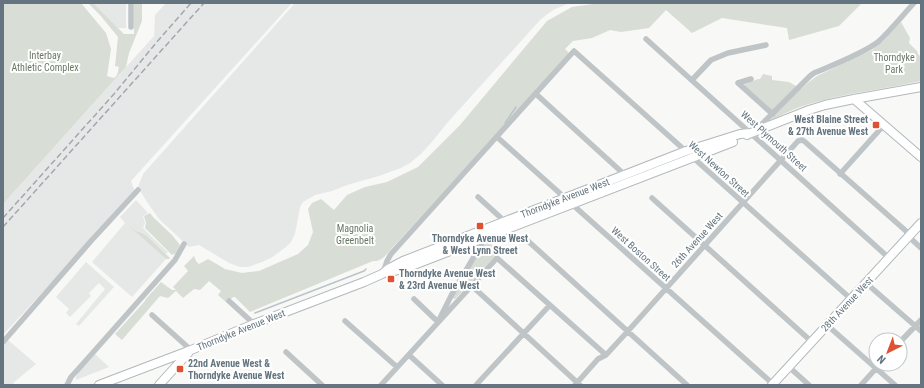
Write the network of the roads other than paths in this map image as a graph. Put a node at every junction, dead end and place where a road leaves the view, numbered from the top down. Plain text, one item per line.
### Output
1 (131, 3) edge
2 (914, 3) edge
3 (131, 27) dead end
4 (646, 39) dead end
5 (766, 45) dead end
6 (751, 79) dead end
7 (692, 80) junction
8 (921, 87) edge
9 (536, 94) junction
10 (854, 99) junction
11 (773, 114) junction
12 (884, 125) junction
13 (751, 133) junction
14 (497, 137) junction
15 (686, 151) junction
16 (692, 157) junction
17 (921, 157) edge
18 (781, 160) junction
19 (840, 174) junction
20 (625, 175) junction
21 (632, 181) junction
22 (138, 190) dead end
23 (478, 197) dead end
24 (566, 198) junction
25 (652, 198) dead end
26 (743, 202) junction
27 (573, 204) junction
28 (921, 223) edge
29 (505, 226) junction
30 (485, 233) junction
31 (908, 236) junction
32 (528, 241) dead end
33 (184, 244) dead end
34 (705, 245) junction
35 (921, 248) edge
36 (889, 258) junction
37 (382, 274) junction
38 (866, 283) junction
39 (472, 286) junction
40 (666, 288) junction
41 (414, 299) dead end
42 (851, 299) junction
43 (229, 301) dead end
44 (550, 305) junction
45 (152, 315) dead end
46 (921, 320) edge
47 (345, 321) dead end
48 (438, 322) junction
49 (254, 324) junction
50 (827, 325) junction
51 (915, 326) junction
52 (628, 331) junction
53 (921, 331) edge
54 (524, 333) junction
55 (908, 333) edge
56 (3, 342) edge
57 (812, 342) junction
58 (191, 350) junction
59 (286, 352) dead end
60 (409, 355) junction
61 (606, 355) junction
62 (868, 358) edge
63 (397, 367) junction
64 (789, 367) junction
65 (873, 372) edge
66 (883, 372) edge
67 (577, 384) edge
68 (66, 385) edge
69 (99, 385) edge
70 (159, 385) edge
71 (322, 385) edge
72 (381, 385) edge
73 (442, 385) edge
74 (476, 385) edge
75 (687, 385) edge
76 (772, 385) edge
77 (809, 385) edge
78 (861, 385) edge
79 (895, 385) edge

1 - 3 street
2 - 11 street
4 - 7 street, West Plymouth Street
5 - 7 street
6 - 11 street
7 - 13 street, West Plymouth Street
8 - 10 main road, Thorndyke Avenue West
9 - 14 street
9 - 15 street, West Newton Street
9 - 20 street
10 - 12 main road
10 - 13 main road, Thorndyke Avenue West
11 - 13 street
12 - 17 main road
12 - 19 street
13 - 15 main road, Thorndyke Avenue West
13 - 16 main road, Thorndyke Avenue West
13 - 18 street, West Plymouth Street
14 - 24 street, West Boston Street
14 - 37 street
15 - 16 street, West Newton Street
15 - 20 main road, Thorndyke Avenue West
16 - 21 main road, Thorndyke Avenue West
16 - 26 street, West Newton Street
18 - 19 street, 26th Avenue West
18 - 26 street, 26th Avenue West
18 - 36 street, West Plymouth Street
19 - 31 street
20 - 21 street
20 - 24 main road, Thorndyke Avenue West
21 - 27 main road, Thorndyke Avenue West
22 - 56 street
23 - 29 street
24 - 27 street, West Boston Street
24 - 29 main road, Thorndyke Avenue West
25 - 34 street
26 - 34 street, 26th Avenue West
26 - 42 street, West Newton Street
27 - 29 main road, Thorndyke Avenue West
27 - 40 street, West Boston Street
28 - 31 main road, 28th Avenue West
29 - 30 main road, Thorndyke Avenue West
30 - 37 main road, Thorndyke Avenue West
30 - 48 street
31 - 35 street
31 - 36 main road, 28th Avenue West
32 - 52 street
33 - 68 street
34 - 40 street, 26th Avenue West
34 - 57 street
36 - 38 main road, 28th Avenue West
37 - 49 main road, Thorndyke Avenue West
38 - 42 main road, 28th Avenue West
38 - 51 street
39 - 44 street
39 - 48 street
39 - 54 street
40 - 52 street, 26th Avenue West
40 - 76 street, West Boston Street
41 - 48 street
42 - 50 main road, 28th Avenue West
43 - 49 street
44 - 54 street
44 - 61 street
45 - 58 street
46 - 51 street
47 - 63 street
48 - 60 street
49 - 58 main road, Thorndyke Avenue West
50 - 57 main road, 28th Avenue West
50 - 62 street
51 - 53 street
51 - 55 street
52 - 61 street, 26th Avenue West
52 - 75 street
54 - 67 street
54 - 74 street
57 - 64 main road, 28th Avenue West
58 - 69 main road, Thorndyke Avenue West
58 - 70 main road
59 - 71 street
60 - 63 street
60 - 73 street
61 - 67 street, 26th Avenue West
63 - 72 street
64 - 76 main road, 28th Avenue West
64 - 77 street
65 - 78 street
66 - 79 street

